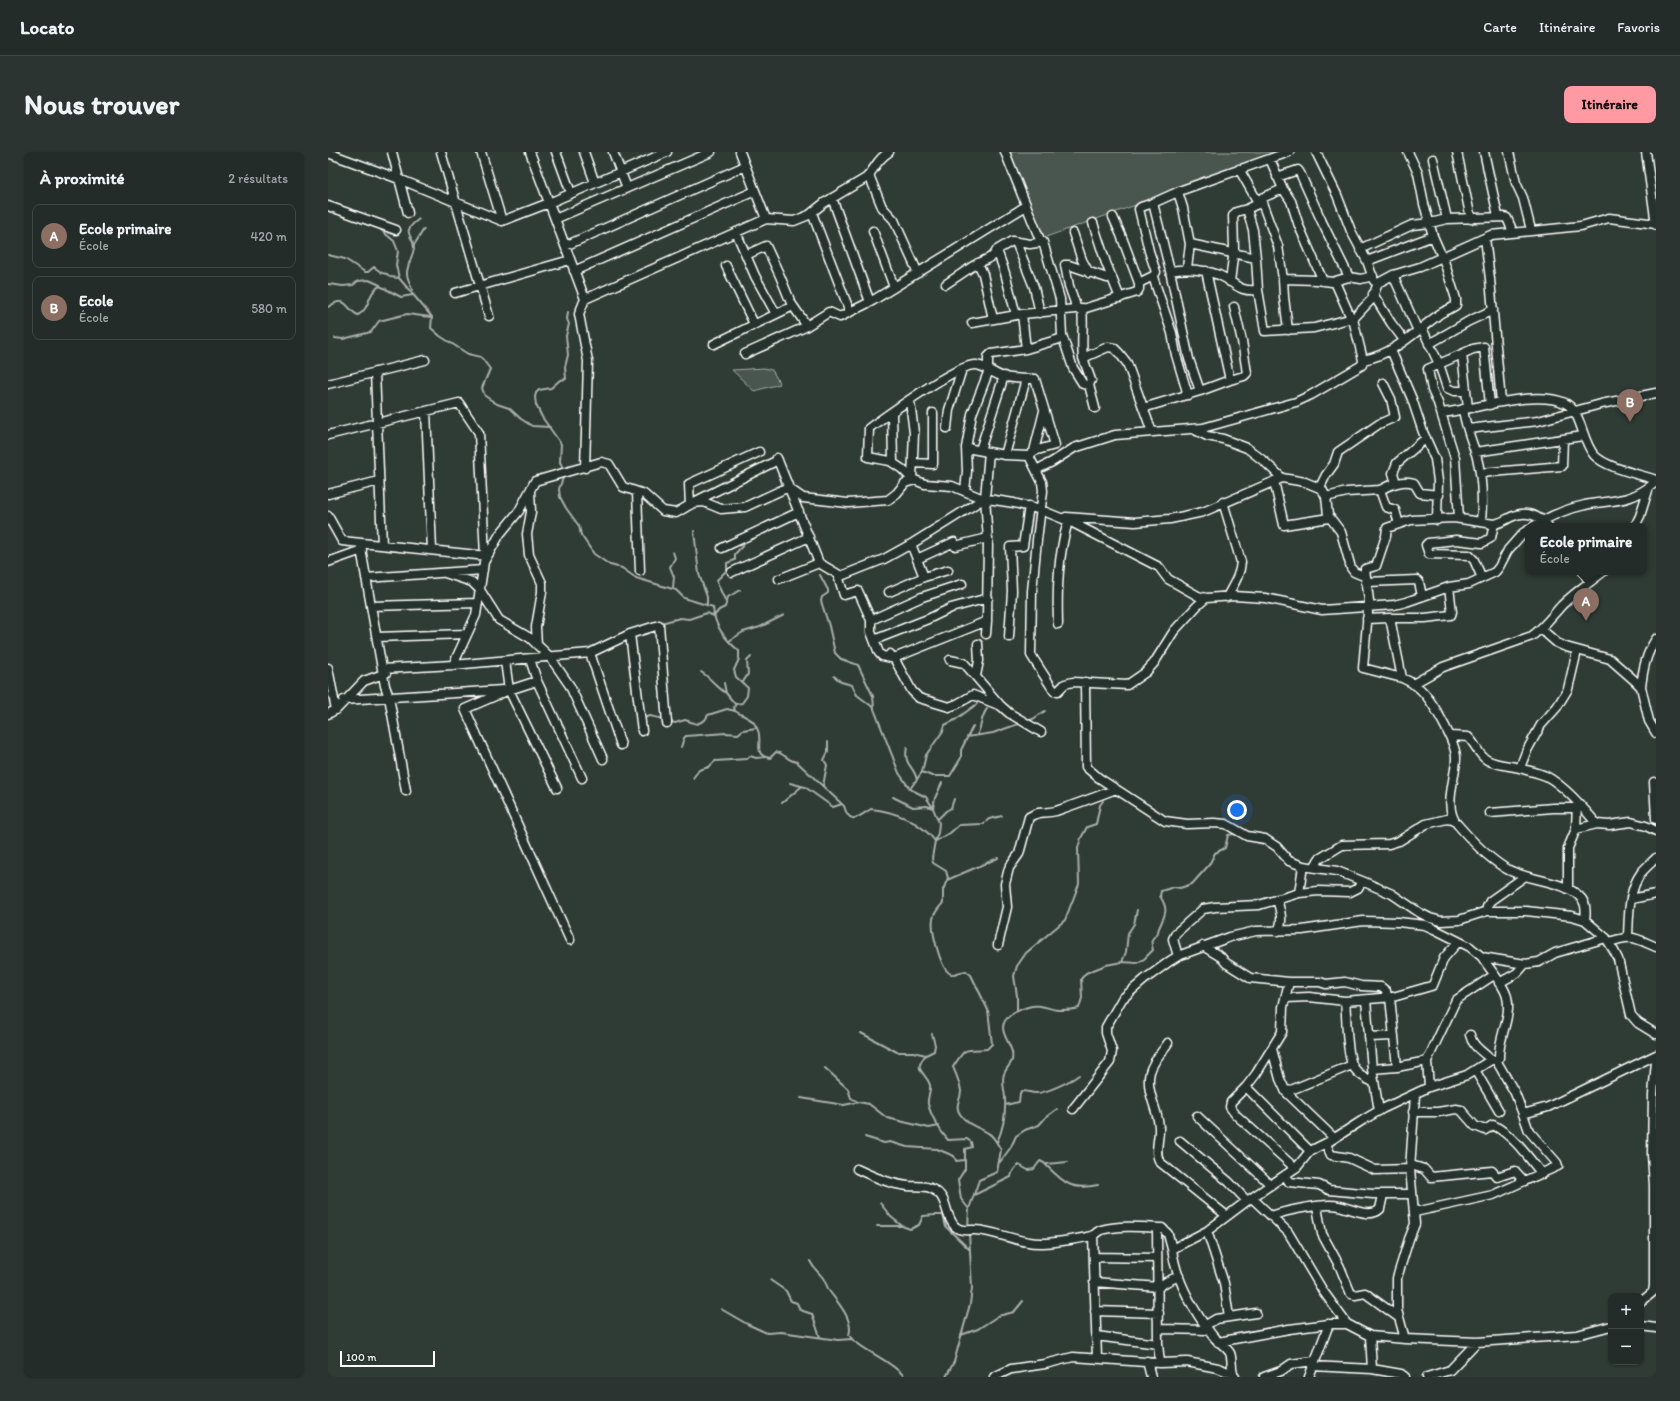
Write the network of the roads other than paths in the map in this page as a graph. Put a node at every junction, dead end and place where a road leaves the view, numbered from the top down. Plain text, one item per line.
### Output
1 (392, 152) edge
2 (441, 152) edge
3 (481, 152) edge
4 (530, 152) edge
5 (556, 152) edge
6 (584, 152) edge
7 (613, 152) edge
8 (667, 152) edge
9 (711, 152) edge
10 (740, 152) edge
11 (889, 152) edge
12 (1005, 152) edge
13 (1289, 152) edge
14 (1316, 152) edge
15 (1408, 152) edge
16 (1457, 152) edge
17 (1484, 152) edge
18 (1509, 152) edge
19 (1646, 152) edge
20 (328, 153) edge
21 (1270, 159) junction
22 (1433, 159) dead end
23 (745, 166) junction
24 (1239, 169) junction
25 (621, 172) junction
26 (869, 175) junction
27 (1652, 176) edge
28 (1278, 177) junction
29 (399, 179) junction
30 (595, 183) junction
31 (627, 188) junction
32 (1283, 189) junction
33 (755, 191) junction
34 (1178, 192) junction
35 (571, 193) junction
36 (832, 198) junction
37 (456, 202) junction
38 (549, 203) junction
39 (1153, 203) junction
40 (1261, 203) junction
41 (328, 206) edge
42 (1026, 206) junction
43 (1247, 209) junction
44 (812, 212) junction
45 (408, 214) dead end
46 (1498, 216) junction
47 (1113, 218) dead end
48 (555, 219) junction
49 (766, 219) junction
50 (1471, 219) junction
51 (1447, 220) junction
52 (502, 221) junction
53 (1093, 223) dead end
54 (1430, 223) junction
55 (1656, 224) edge
56 (396, 230) dead end
57 (1531, 230) junction
58 (872, 231) dead end
59 (736, 232) junction
60 (1513, 232) junction
61 (1073, 233) dead end
62 (1433, 236) junction
63 (1485, 238) junction
64 (1016, 242) junction
65 (1043, 242) junction
66 (1190, 244) junction
67 (565, 246) junction
68 (1360, 249) junction
69 (996, 250) junction
70 (1234, 253) junction
71 (746, 255) junction
72 (1442, 257) junction
73 (1256, 258) junction
74 (570, 260) junction
75 (1367, 261) junction
76 (978, 263) junction
77 (726, 266) dead end
78 (1187, 268) junction
79 (574, 271) junction
80 (1170, 271) junction
81 (1206, 271) junction
82 (918, 273) junction
83 (1089, 273) junction
84 (1153, 276) junction
85 (1373, 276) junction
86 (1393, 276) junction
87 (1112, 278) junction
88 (1349, 278) junction
89 (1283, 279) junction
90 (1324, 281) junction
91 (1230, 282) junction
92 (1335, 282) junction
93 (1139, 283) junction
94 (946, 284) dead end
95 (480, 286) junction
96 (1376, 286) junction
97 (894, 288) junction
98 (1258, 290) junction
99 (455, 293) dead end
100 (1373, 294) junction
101 (1120, 298) junction
102 (585, 299) junction
103 (870, 302) junction
104 (793, 306) junction
105 (1234, 307) dead end
106 (1078, 309) junction
107 (1493, 310) junction
108 (1061, 311) junction
109 (850, 312) junction
110 (1040, 313) junction
111 (776, 314) junction
112 (1019, 315) junction
113 (489, 316) dead end
114 (1352, 318) junction
115 (993, 319) junction
116 (972, 323) dead end
117 (754, 324) junction
118 (807, 326) junction
119 (1420, 329) junction
120 (1288, 330) junction
121 (1063, 338) junction
122 (1404, 340) junction
123 (714, 344) dead end
124 (1429, 344) junction
125 (1026, 349) junction
126 (1391, 350) junction
127 (745, 354) dead end
128 (1462, 354) junction
129 (1083, 358) junction
130 (425, 360) dead end
131 (1363, 360) junction
132 (1439, 364) junction
133 (962, 369) junction
134 (988, 370) junction
135 (375, 372) junction
136 (1004, 376) junction
137 (1026, 379) junction
138 (1230, 380) junction
139 (1383, 383) dead end
140 (328, 384) edge
141 (1089, 385) junction
142 (1200, 391) junction
143 (1466, 391) junction
144 (1656, 393) edge
145 (1188, 394) junction
146 (910, 401) junction
147 (1501, 402) junction
148 (1490, 405) junction
149 (1095, 408) dead end
150 (1143, 408) junction
151 (1466, 409) junction
152 (426, 411) junction
153 (1044, 411) junction
154 (1574, 412) junction
155 (892, 413) junction
156 (933, 413) dead end
157 (1441, 413) junction
158 (377, 423) junction
159 (947, 428) dead end
160 (1193, 429) junction
161 (1468, 429) junction
162 (1152, 432) junction
163 (328, 435) edge
164 (1583, 436) junction
165 (1426, 438) junction
166 (1562, 439) junction
167 (966, 448) junction
168 (980, 450) junction
169 (759, 452) dead end
170 (990, 452) junction
171 (1475, 452) junction
172 (1032, 454) junction
173 (1006, 455) junction
174 (892, 462) junction
175 (913, 464) junction
176 (585, 468) junction
177 (1036, 470) junction
178 (1480, 473) junction
179 (1282, 478) junction
180 (913, 479) junction
181 (379, 481) junction
182 (1274, 481) junction
183 (1654, 483) edge
184 (1396, 484) junction
185 (1320, 487) junction
186 (790, 489) junction
187 (1380, 490) junction
188 (530, 491) junction
189 (965, 491) junction
190 (637, 492) junction
191 (328, 494) edge
192 (1439, 495) junction
193 (1326, 497) junction
194 (985, 498) junction
195 (1224, 502) junction
196 (691, 504) junction
197 (1029, 506) junction
198 (1041, 510) junction
199 (798, 512) junction
200 (328, 516) edge
201 (1057, 517) junction
202 (1330, 518) junction
203 (1459, 518) junction
204 (1438, 520) junction
205 (1068, 521) junction
206 (1481, 521) junction
207 (1546, 523) edge
208 (1636, 523) edge
209 (1399, 524) junction
210 (1494, 524) junction
211 (332, 530) edge
212 (1525, 532) edge
213 (809, 537) junction
214 (988, 538) junction
215 (910, 544) junction
216 (382, 545) junction
217 (361, 546) junction
218 (722, 548) dead end
219 (432, 550) junction
220 (486, 556) junction
221 (917, 559) junction
222 (328, 562) edge
223 (819, 563) junction
224 (483, 570) junction
225 (948, 570) dead end
226 (640, 571) dead end
227 (732, 572) dead end
228 (446, 573) junction
229 (1585, 575) edge
230 (1599, 575) edge
231 (841, 576) junction
232 (924, 577) junction
233 (366, 578) junction
234 (1482, 578) junction
235 (779, 579) dead end
236 (1366, 580) junction
237 (1590, 582) junction
238 (962, 584) dead end
239 (1449, 587) junction
240 (480, 590) junction
241 (889, 592) dead end
242 (1422, 596) junction
243 (1227, 597) junction
244 (988, 598) junction
245 (1206, 598) junction
246 (478, 603) junction
247 (371, 606) junction
248 (1369, 606) junction
249 (1390, 618) junction
250 (1367, 619) junction
251 (871, 620) junction
252 (987, 621) junction
253 (1058, 624) dead end
254 (1541, 629) junction
255 (466, 634) junction
256 (630, 634) junction
257 (986, 634) dead end
258 (377, 637) junction
259 (1009, 637) dead end
260 (1656, 639) edge
261 (874, 640) junction
262 (978, 644) dead end
263 (537, 645) junction
264 (1578, 651) junction
265 (590, 653) junction
266 (550, 657) junction
267 (892, 657) junction
268 (530, 659) junction
269 (950, 660) dead end
270 (505, 661) junction
271 (453, 665) junction
272 (328, 669) edge
273 (383, 671) junction
274 (976, 676) junction
275 (1402, 678) junction
276 (537, 681) junction
277 (1085, 682) junction
278 (1413, 684) junction
279 (1641, 687) junction
280 (509, 690) junction
281 (330, 694) edge
282 (390, 697) junction
283 (344, 700) junction
284 (1001, 706) junction
285 (332, 712) edge
286 (667, 723) dead end
287 (642, 731) dead end
288 (1042, 732) dead end
289 (1656, 733) edge
290 (1450, 736) junction
291 (621, 745) dead end
292 (603, 759) dead end
293 (1520, 768) junction
294 (582, 778) dead end
295 (1654, 782) dead end
296 (557, 788) dead end
297 (1116, 789) junction
298 (406, 792) dead end
299 (1576, 805) junction
300 (1490, 813) dead end
301 (1656, 819) edge
302 (1453, 820) junction
303 (1597, 824) junction
304 (1576, 829) junction
305 (1656, 831) edge
306 (1656, 858) edge
307 (1303, 866) junction
308 (1315, 866) junction
309 (1524, 877) junction
310 (1362, 881) junction
311 (1568, 889) junction
312 (1299, 893) junction
313 (1656, 894) edge
314 (1277, 899) junction
315 (1631, 899) junction
316 (1487, 911) junction
317 (1430, 918) junction
318 (1585, 920) junction
319 (1424, 925) junction
320 (1278, 931) junction
321 (1628, 937) junction
322 (570, 940) dead end
323 (1608, 940) junction
324 (1458, 942) junction
325 (998, 945) dead end
326 (1203, 946) junction
327 (1656, 947) edge
328 (1178, 956) junction
329 (1482, 957) junction
330 (1525, 964) junction
331 (1494, 975) junction
332 (1289, 982) junction
333 (1499, 983) junction
334 (1324, 984) junction
335 (1368, 986) junction
336 (1389, 997) junction
337 (1286, 998) junction
338 (1324, 999) junction
339 (1367, 999) junction
340 (1345, 1001) junction
341 (1656, 1034) edge
342 (1470, 1035) dead end
343 (1394, 1036) junction
344 (1369, 1037) junction
345 (1168, 1043) dead end
346 (1272, 1049) junction
347 (1656, 1055) edge
348 (1494, 1060) junction
349 (1427, 1061) junction
350 (1656, 1062) edge
351 (1352, 1065) junction
352 (1397, 1067) junction
353 (1372, 1069) junction
354 (1475, 1070) junction
355 (1373, 1082) junction
356 (1246, 1087) junction
357 (1429, 1087) junction
358 (1286, 1092) junction
359 (1415, 1095) junction
360 (1073, 1109) dead end
361 (1379, 1111) junction
362 (1413, 1112) junction
363 (1499, 1112) dead end
364 (1523, 1114) junction
365 (1197, 1116) dead end
366 (1334, 1138) junction
367 (1180, 1140) dead end
368 (1326, 1144) junction
369 (1310, 1151) junction
370 (1654, 1156) edge
371 (1410, 1167) junction
372 (1295, 1168) junction
373 (857, 1169) dead end
374 (1542, 1174) junction
375 (1285, 1175) junction
376 (1524, 1182) junction
377 (1271, 1185) junction
378 (1412, 1194) junction
379 (1383, 1195) junction
380 (1250, 1200) junction
381 (1317, 1207) junction
382 (1415, 1212) junction
383 (1227, 1216) junction
384 (1272, 1216) junction
385 (1157, 1228) junction
386 (1208, 1231) junction
387 (1094, 1235) junction
388 (1172, 1249) junction
389 (1094, 1257) junction
390 (1157, 1258) junction
391 (1179, 1276) junction
392 (1094, 1282) junction
393 (1159, 1288) junction
394 (1644, 1299) edge
395 (1094, 1311) junction
396 (1256, 1313) dead end
397 (1159, 1314) junction
398 (1229, 1317) junction
399 (1398, 1317) junction
400 (1329, 1324) junction
401 (1347, 1324) junction
402 (1644, 1326) edge
403 (1608, 1327) edge
404 (1207, 1328) junction
405 (1656, 1328) edge
406 (1159, 1329) junction
407 (1096, 1336) junction
408 (1370, 1336) junction
409 (1405, 1340) junction
410 (1218, 1342) junction
411 (1477, 1342) junction
412 (1158, 1344) junction
413 (1097, 1358) junction
414 (1147, 1361) junction
415 (1160, 1363) junction
416 (1313, 1363) junction
417 (1372, 1370) junction
418 (1234, 1375) edge
419 (994, 1377) edge
420 (1151, 1377) edge
421 (1264, 1377) edge
422 (1309, 1377) edge
423 (1405, 1377) edge
424 (1427, 1377) edge

1 - 29 street
2 - 37 street
3 - 52 street
4 - 38 street
5 - 35 street
6 - 30 street
7 - 25 street
8 - 25 street
9 - 31 street
10 - 23 street
11 - 26 street
12 - 42 street
13 - 21 street
14 - 68 street
15 - 54 street
16 - 50 street
17 - 46 street
18 - 57 street
19 - 27 street
20 - 29 street
21 - 24 street
21 - 28 street
22 - 51 street
23 - 33 street
23 - 67 street
24 - 34 street
24 - 40 street
25 - 30 street
25 - 31 street
26 - 36 street
26 - 82 street
27 - 55 street
28 - 32 street
28 - 88 street
29 - 37 street
29 - 45 street
30 - 35 street
31 - 48 street
32 - 40 street
32 - 90 street
33 - 49 street
33 - 79 street
34 - 39 street
34 - 66 street
35 - 38 street
36 - 44 street
36 - 103 street
37 - 52 street
37 - 95 street
38 - 48 street
38 - 52 street
39 - 80 street
39 - 84 street
40 - 43 street
40 - 89 street
41 - 56 street
42 - 65 street
42 - 82 street
43 - 70 street
43 - 73 street
44 - 49 street
44 - 109 street
46 - 50 street
46 - 60 street
47 - 93 street
48 - 67 street
49 - 59 street
50 - 51 street
51 - 54 street
53 - 87 street
54 - 62 street
54 - 68 street
55 - 57 street
57 - 60 street
58 - 97 street
59 - 71 street
59 - 102 street
60 - 63 street
61 - 83 street
62 - 72 street
62 - 75 street
63 - 72 street
63 - 107 street
64 - 65 street
64 - 69 street
64 - 110 street
65 - 108 street
66 - 70 street
66 - 78 street
67 - 74 street
68 - 75 street
69 - 76 street
69 - 112 street
70 - 73 street
70 - 91 street
71 - 104 street
71 - 111 street
72 - 86 street
72 - 119 street
73 - 98 street
74 - 79 street
74 - 95 street
75 - 85 street
76 - 94 street
76 - 115 street
77 - 117 street
78 - 80 street
78 - 81 street
79 - 102 street
80 - 142 street
81 - 91 street
81 - 138 street
82 - 97 street
83 - 87 street
83 - 106 street
84 - 93 street
84 - 145 street
85 - 88 street
85 - 96 street
86 - 96 street
86 - 119 street
87 - 101 street
88 - 92 street
89 - 90 street
89 - 120 street
90 - 92 street
91 - 98 street
92 - 114 street
93 - 101 street
95 - 99 street
95 - 113 street
96 - 100 street
97 - 103 street
98 - 120 street
100 - 114 street
100 - 122 street
101 - 106 street
102 - 176 street
103 - 109 street
104 - 111 street
104 - 118 street
105 - 138 street
106 - 108 street
106 - 129 street
107 - 124 street
107 - 147 street
108 - 110 street
108 - 121 street
109 - 118 street
110 - 112 street
111 - 117 street
112 - 115 street
112 - 125 street
114 - 120 street
114 - 131 street
115 - 116 street
117 - 123 street
118 - 127 street
119 - 122 street
119 - 124 street
121 - 125 street
121 - 141 street
122 - 126 street
124 - 132 street
125 - 134 street
126 - 131 street
126 - 165 street
128 - 132 street
128 - 143 street
128 - 148 street
129 - 141 street
129 - 150 street
130 - 135 street
131 - 160 street
132 - 143 street
132 - 157 street
133 - 134 street
133 - 146 street
133 - 159 street
134 - 136 street
134 - 167 street
135 - 140 street
135 - 158 street
136 - 137 street
136 - 168 street
137 - 153 street
137 - 173 street
138 - 142 street
139 - 185 street
141 - 149 street
142 - 145 street
143 - 151 street
144 - 154 street
145 - 150 street
146 - 155 street
146 - 175 street
147 - 148 street
147 - 154 street
148 - 151 street
150 - 162 street
151 - 157 street
151 - 161 street
152 - 158 street
152 - 219 street
152 - 220 street
153 - 172 street
153 - 172 street
154 - 161 street
154 - 164 street
155 - 174 street
155 - 174 street
156 - 175 street
157 - 203 street
158 - 163 street
158 - 181 street
160 - 162 street
160 - 179 street
161 - 171 street
162 - 177 street
164 - 166 street
164 - 183 street
165 - 184 street
165 - 192 street
166 - 171 street
166 - 178 street
167 - 168 street
167 - 189 street
168 - 170 street
169 - 196 street
170 - 173 street
170 - 194 street
171 - 178 street
172 - 173 street
172 - 177 street
174 - 180 street
175 - 180 street
176 - 188 street
176 - 190 street
177 - 198 street
178 - 206 street
179 - 182 street
179 - 185 street
180 - 186 street
180 - 189 street
181 - 191 street
181 - 216 street
182 - 195 street
182 - 202 street
183 - 207 street
183 - 208 street
184 - 187 street
184 - 192 street
185 - 193 street
186 - 196 street
186 - 196 street
186 - 199 street
187 - 193 street
187 - 209 street
188 - 220 street
188 - 263 street
189 - 194 street
190 - 196 street
190 - 226 street
192 - 204 street
193 - 202 street
194 - 197 street
194 - 214 street
194 - 215 street
195 - 201 street
195 - 243 street
197 - 198 street
197 - 259 street
198 - 201 street
198 - 277 street
199 - 213 street
199 - 218 street
200 - 211 street
201 - 205 street
202 - 236 street
203 - 204 street
203 - 206 street
204 - 209 street
205 - 245 street
205 - 253 street
206 - 210 street
207 - 210 street
209 - 236 street
210 - 234 street
211 - 217 street
212 - 234 street
213 - 223 street
213 - 227 street
214 - 221 street
214 - 244 street
215 - 221 street
215 - 231 street
216 - 217 street
216 - 219 street
217 - 222 street
217 - 233 street
219 - 220 street
220 - 224 street
221 - 232 street
223 - 231 street
223 - 235 street
224 - 228 street
224 - 240 street
225 - 232 street
228 - 233 street
228 - 240 street
229 - 237 street
230 - 237 street
231 - 251 street
232 - 241 street
233 - 247 street
234 - 239 street
236 - 242 street
236 - 248 street
237 - 254 street
238 - 251 street
239 - 242 street
239 - 249 street
240 - 246 street
240 - 263 street
242 - 248 street
243 - 245 street
243 - 248 street
244 - 252 street
244 - 261 street
245 - 277 street
246 - 247 street
246 - 255 street
247 - 258 street
248 - 250 street
249 - 250 street
249 - 275 street
250 - 275 street
251 - 261 street
252 - 257 street
252 - 267 street
254 - 264 street
254 - 278 street
255 - 258 street
255 - 271 street
256 - 265 street
256 - 286 street
256 - 287 street
258 - 273 street
260 - 279 street
261 - 267 street
262 - 274 street
263 - 266 street
264 - 279 street
264 - 293 street
265 - 266 street
265 - 291 street
266 - 268 street
266 - 292 street
267 - 284 street
268 - 270 street
268 - 276 street
269 - 274 street
270 - 271 street
270 - 280 street
271 - 273 street
272 - 281 street
273 - 282 street
273 - 283 street
274 - 284 street
275 - 278 street
276 - 280 street
276 - 294 street
277 - 297 street
278 - 290 street
279 - 289 street
280 - 282 street
280 - 296 street
280 - 322 street
281 - 285 street
282 - 283 street
282 - 298 street
283 - 285 street
284 - 288 street
290 - 293 street
290 - 302 street
293 - 299 street
295 - 301 street
297 - 307 street
297 - 325 street
299 - 300 street
299 - 303 street
299 - 304 street
302 - 308 street
302 - 309 street
303 - 304 street
303 - 305 street
304 - 311 street
306 - 315 street
307 - 308 street
307 - 312 street
308 - 310 street
309 - 311 street
309 - 316 street
310 - 312 street
310 - 317 street
311 - 318 street
312 - 314 street
313 - 315 street
314 - 320 street
314 - 328 street
315 - 321 street
316 - 317 street
316 - 318 street
317 - 319 street
318 - 323 street
319 - 320 street
319 - 324 street
320 - 326 street
321 - 323 street
321 - 327 street
323 - 330 street
323 - 341 street
324 - 329 street
324 - 336 street
326 - 328 street
326 - 332 street
328 - 360 street
329 - 330 street
329 - 331 street
330 - 333 street
331 - 333 street
331 - 349 street
332 - 334 street
332 - 337 street
333 - 348 street
334 - 335 street
334 - 338 street
335 - 336 street
335 - 339 street
336 - 339 street
336 - 343 street
337 - 338 street
337 - 346 street
338 - 340 street
339 - 340 street
339 - 344 street
340 - 351 street
342 - 348 street
343 - 344 street
343 - 352 street
344 - 353 street
345 - 383 street
346 - 356 street
346 - 358 street
347 - 364 street
348 - 354 street
348 - 364 street
349 - 352 street
349 - 357 street
350 - 370 street
351 - 355 street
351 - 358 street
352 - 353 street
353 - 355 street
354 - 357 street
354 - 363 street
355 - 361 street
356 - 369 street
356 - 372 street
357 - 359 street
358 - 366 street
359 - 361 street
359 - 362 street
361 - 366 street
362 - 371 street
362 - 374 street
364 - 374 street
365 - 377 street
366 - 368 street
367 - 380 street
368 - 369 street
368 - 371 street
369 - 372 street
370 - 394 street
371 - 376 street
371 - 378 street
372 - 375 street
373 - 387 street
374 - 376 street
375 - 377 street
375 - 379 street
376 - 382 street
377 - 380 street
378 - 379 street
378 - 382 street
379 - 381 street
380 - 383 street
380 - 384 street
381 - 384 street
381 - 399 street
382 - 399 street
383 - 386 street
384 - 401 street
385 - 387 street
385 - 388 street
385 - 390 street
386 - 388 street
386 - 398 street
387 - 389 street
388 - 391 street
389 - 390 street
389 - 392 street
390 - 393 street
391 - 393 street
391 - 404 street
392 - 393 street
392 - 395 street
393 - 397 street
395 - 397 street
395 - 407 street
396 - 398 street
397 - 406 street
398 - 404 street
399 - 409 street
400 - 401 street
400 - 410 street
400 - 416 street
401 - 408 street
402 - 405 street
403 - 411 street
404 - 406 street
404 - 410 street
406 - 412 street
407 - 412 street
407 - 413 street
408 - 409 street
408 - 417 street
409 - 411 street
410 - 418 street
411 - 424 street
412 - 415 street
413 - 414 street
413 - 419 street
414 - 415 street
414 - 420 street
415 - 418 street
416 - 417 street
416 - 421 street
416 - 422 street
417 - 423 street

